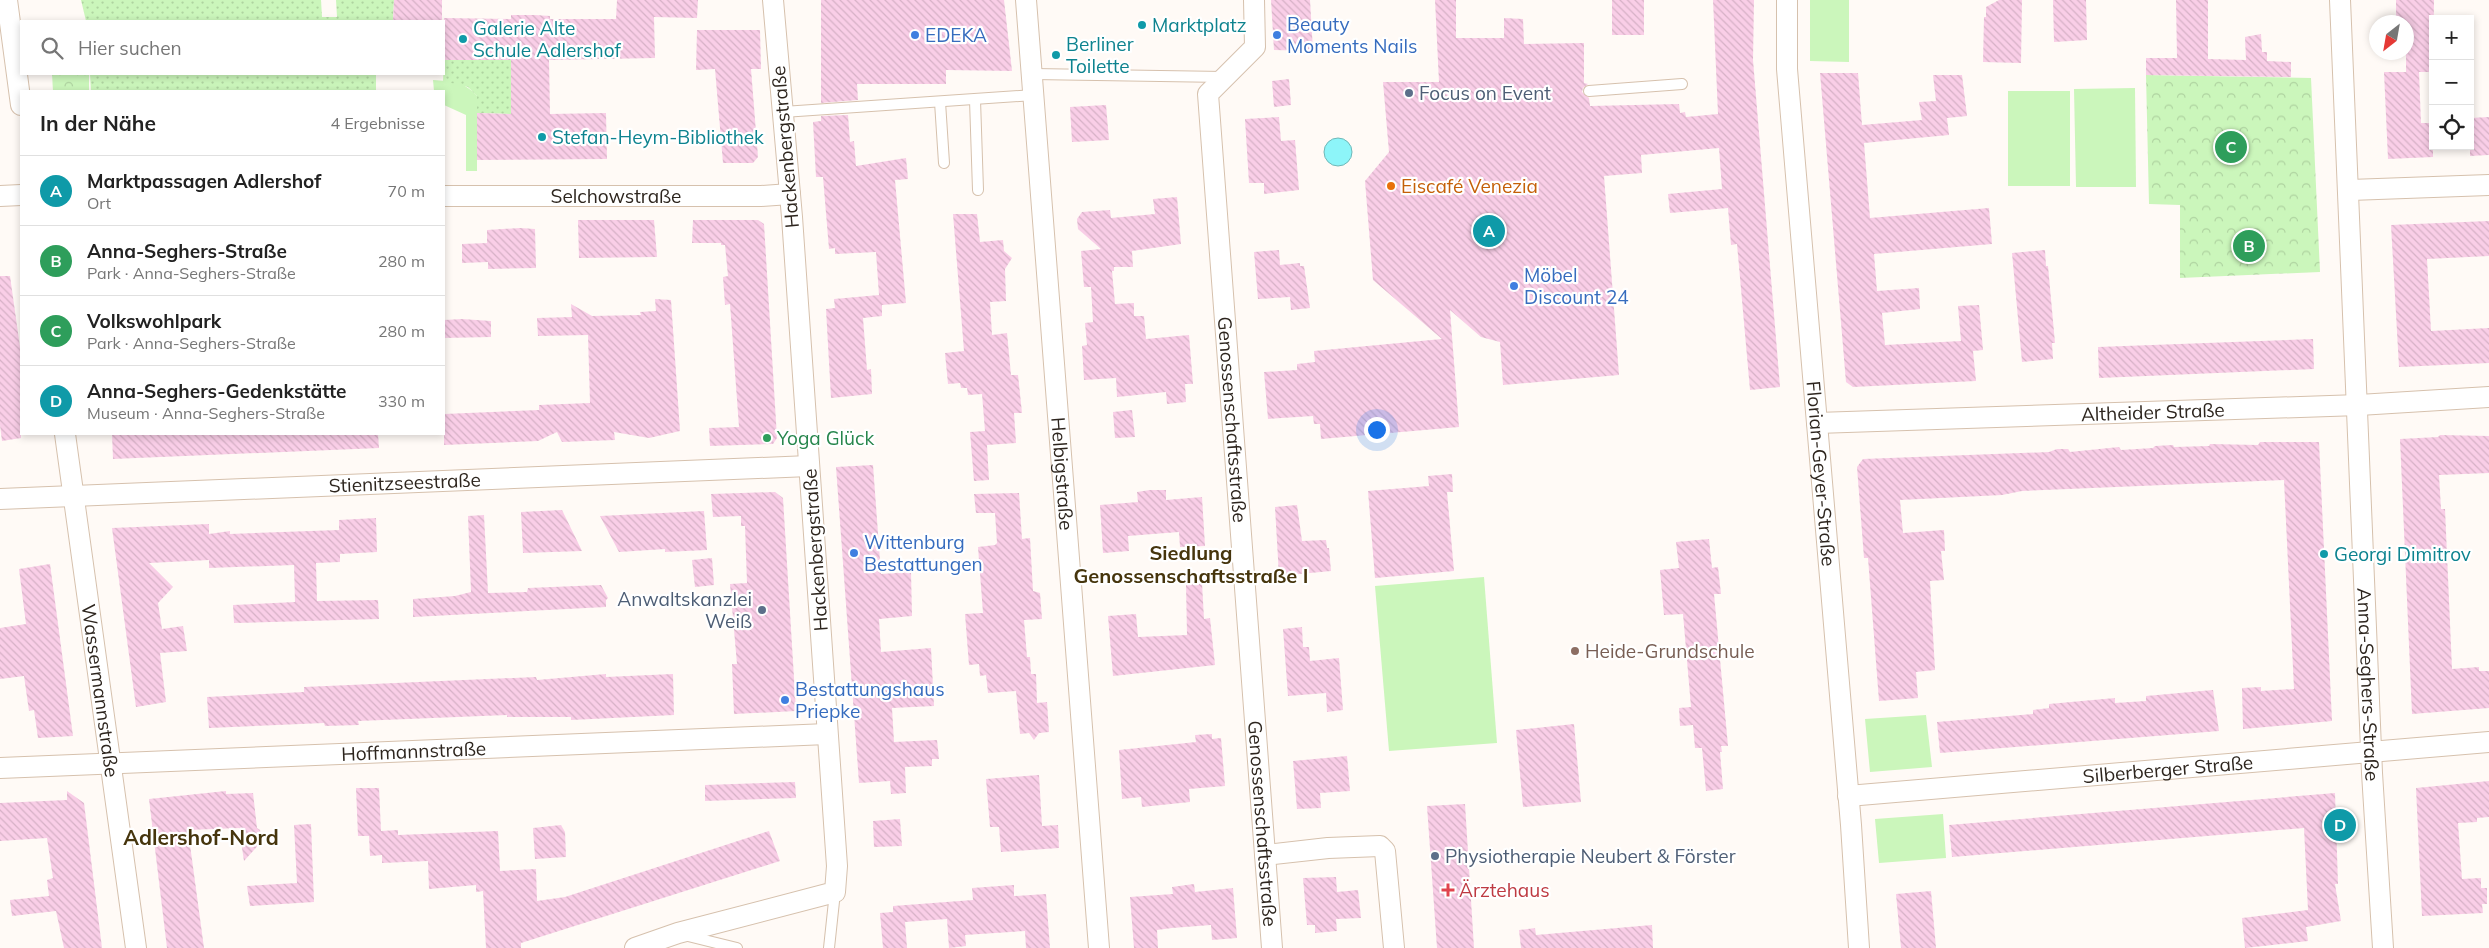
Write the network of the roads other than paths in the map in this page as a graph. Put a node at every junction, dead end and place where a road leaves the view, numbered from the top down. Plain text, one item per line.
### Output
1 (7, 0) edge
2 (773, 0) edge
3 (1026, 0) edge
4 (1254, 0) edge
5 (1787, 0) edge
6 (2340, 0) edge
7 (1033, 74) junction
8 (1224, 77) junction
9 (1682, 84) dead end
10 (1588, 90) dead end
11 (1034, 95) junction
12 (20, 98) edge
13 (975, 100) junction
14 (940, 102) junction
15 (783, 112) junction
16 (944, 163) dead end
17 (2489, 185) edge
18 (978, 190) dead end
19 (2350, 190) junction
20 (790, 194) junction
21 (0, 196) edge
22 (20, 196) edge
23 (445, 196) edge
24 (2489, 397) edge
25 (2358, 405) junction
26 (1816, 423) junction
27 (65, 435) edge
28 (809, 466) junction
29 (74, 496) junction
30 (0, 499) edge
31 (827, 734) junction
32 (2489, 742) edge
33 (2372, 752) junction
34 (110, 764) junction
35 (0, 768) edge
36 (1848, 796) junction
37 (1265, 855) junction
38 (835, 892) junction
39 (678, 933) junction
40 (136, 948) edge
41 (635, 948) edge
42 (736, 948) edge
43 (829, 948) edge
44 (1099, 948) edge
45 (1272, 948) edge
46 (1394, 948) edge
47 (1859, 948) edge
48 (2383, 948) edge

1 - 12 street
2 - 15 street, Hackenbergstraße
3 - 7 street, Helbigstraße
4 - 8 street, Genossenschaftsstraße
5 - 26 street, Florian-Geyer-Straße
6 - 19 street, Anna-Seghers-Straße
7 - 8 lane
7 - 11 street, Helbigstraße
8 - 37 street, Genossenschaftsstraße
9 - 10 lane
11 - 13 lane
11 - 44 street, Helbigstraße
13 - 14 lane
13 - 18 lane
14 - 15 lane
14 - 16 lane
15 - 20 street, Hackenbergstraße
17 - 19 street
19 - 25 street, Anna-Seghers-Straße
20 - 23 street, Selchowstraße
20 - 28 street, Hackenbergstraße
21 - 22 street
24 - 25 street, Altheider Straße
25 - 26 street, Altheider Straße
25 - 33 street, Anna-Seghers-Straße
26 - 36 street, Florian-Geyer-Straße
27 - 29 street, Wassermannstraße
28 - 29 street, Stienitzseestraße
28 - 31 street, Hackenbergstraße
29 - 30 street, Stienitzseestraße
29 - 34 street, Wassermannstraße
31 - 34 street, Hoffmannstraße
31 - 38 street, Hackenbergstraße
32 - 33 street, Silberberger Straße
33 - 36 street, Silberberger Straße
33 - 48 street, Anna-Seghers-Straße
34 - 35 street, Hoffmannstraße
34 - 40 street, Wassermannstraße
36 - 47 street, Florian-Geyer-Straße
37 - 45 street, Genossenschaftsstraße
37 - 46 street
38 - 39 street
38 - 43 lane
39 - 41 street
39 - 42 lane

